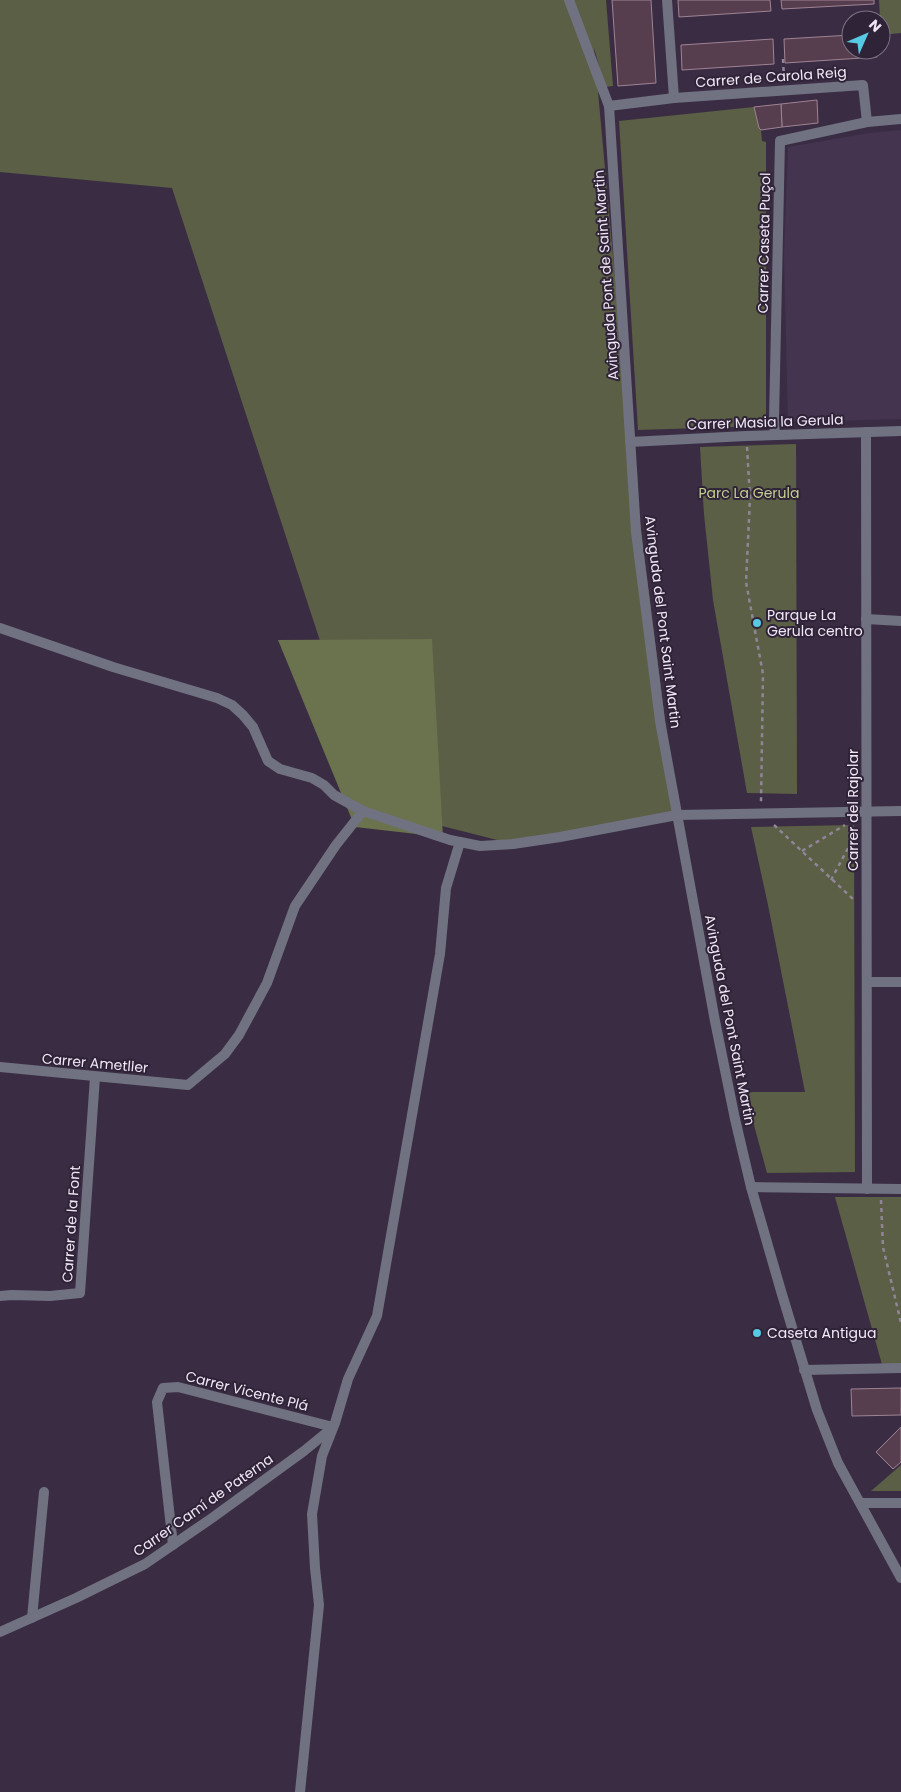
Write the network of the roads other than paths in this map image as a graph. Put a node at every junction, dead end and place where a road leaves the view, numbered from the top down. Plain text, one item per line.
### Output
1 (569, 0) edge
2 (666, 0) edge
3 (674, 98) junction
4 (609, 106) junction
5 (901, 119) edge
6 (867, 122) junction
7 (901, 431) edge
8 (866, 432) junction
9 (775, 435) junction
10 (630, 442) junction
11 (866, 619) junction
12 (901, 620) edge
13 (0, 628) edge
14 (363, 811) junction
15 (867, 811) junction
16 (901, 811) edge
17 (677, 815) junction
18 (460, 842) junction
19 (867, 982) junction
20 (901, 982) edge
21 (0, 1068) edge
22 (95, 1077) junction
23 (751, 1187) junction
24 (866, 1189) junction
25 (901, 1189) edge
26 (0, 1296) edge
27 (901, 1368) edge
28 (804, 1370) junction
29 (333, 1427) junction
30 (44, 1492) dead end
31 (861, 1503) junction
32 (901, 1503) edge
33 (172, 1545) junction
34 (901, 1578) edge
35 (32, 1618) junction
36 (0, 1632) edge
37 (300, 1792) edge

1 - 4 street, Avinguda Pont de Saint Martin
2 - 3 street
3 - 4 street, Carrer de Carola Reig
3 - 6 street, Carrer de Carola Reig
4 - 10 street, Avinguda Pont de Saint Martin
5 - 6 street
6 - 9 street, Carrer Caseta Puçol
7 - 8 street, Carrer Masia la Gerula
8 - 9 street, Carrer Masia la Gerula
8 - 11 street, Carrer del Rajolar
9 - 10 street, Carrer Masia la Gerula
10 - 17 street, Avinguda del Pont Saint Martin
11 - 12 street
11 - 15 street, Carrer del Rajolar
13 - 14 street
14 - 18 street
14 - 22 street, Carrer Ametller
15 - 16 street
15 - 17 street
15 - 19 street, Carrer del Rajolar
17 - 18 street
17 - 23 street, Avinguda del Pont Saint Martin
18 - 29 street
19 - 20 street
19 - 24 street, Carrer del Rajolar
21 - 22 street, Carrer Ametller
22 - 26 street, Carrer de la Font
23 - 24 street
23 - 28 street, Avinguda del Pont Saint Martin
24 - 25 street
27 - 28 street
28 - 31 street, Avinguda del Pont Saint Martin
29 - 33 street, Carrer Camí de Paterna
29 - 33 street, Carrer Vicente Plá
29 - 37 street
30 - 35 street
31 - 32 street
31 - 34 street, Avinguda del Pont Saint Martin
33 - 35 street, Carrer Camí de Paterna
35 - 36 street, Carrer Camí de Paterna

